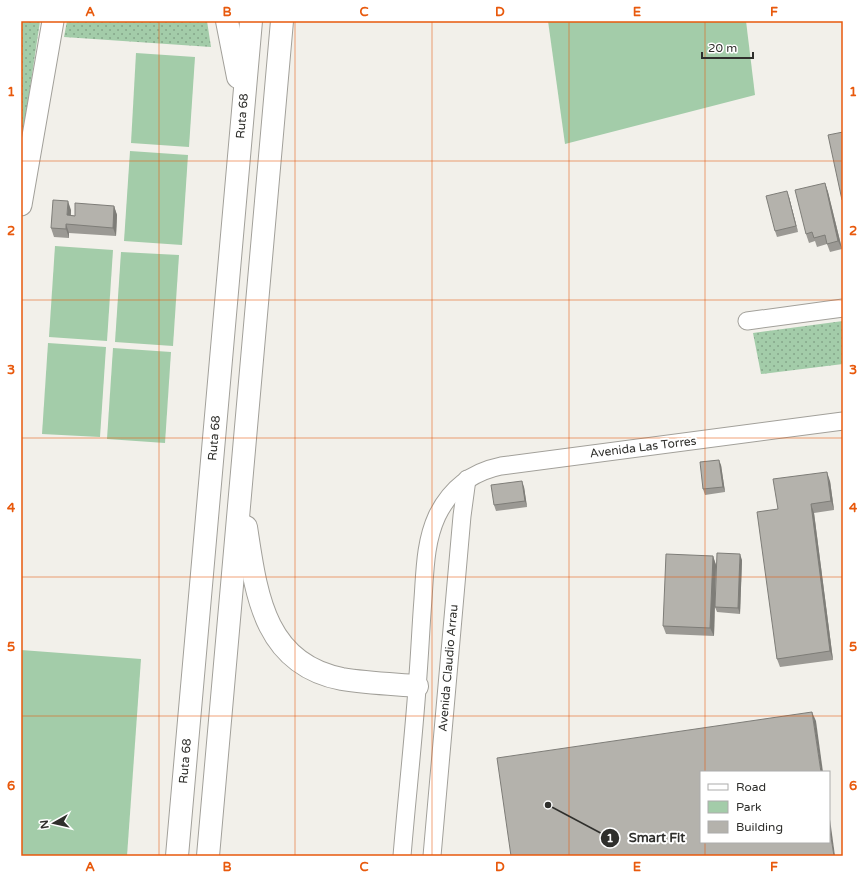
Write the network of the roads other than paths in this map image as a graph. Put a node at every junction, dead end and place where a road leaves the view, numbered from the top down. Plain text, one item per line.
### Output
1 (53, 21) edge
2 (227, 21) edge
3 (251, 21) edge
4 (282, 21) edge
5 (242, 114) junction
6 (21, 205) edge
7 (843, 308) edge
8 (747, 320) dead end
9 (843, 421) edge
10 (467, 480) junction
11 (241, 486) junction
12 (417, 686) junction
13 (445, 697) junction
14 (177, 856) edge
15 (208, 856) edge
16 (402, 856) edge
17 (432, 856) edge

1 - 6 main road
2 - 5 highway
3 - 5 highway, Ruta 68
4 - 11 highway
5 - 14 highway, Ruta 68
7 - 8 street
9 - 10 street, Avenida Las Torres
10 - 12 street, Avenida Las Torres
10 - 13 street, Avenida Claudio Arrau
11 - 12 highway
11 - 15 highway
12 - 13 street
12 - 16 street
13 - 17 street, Avenida Claudio Arrau

